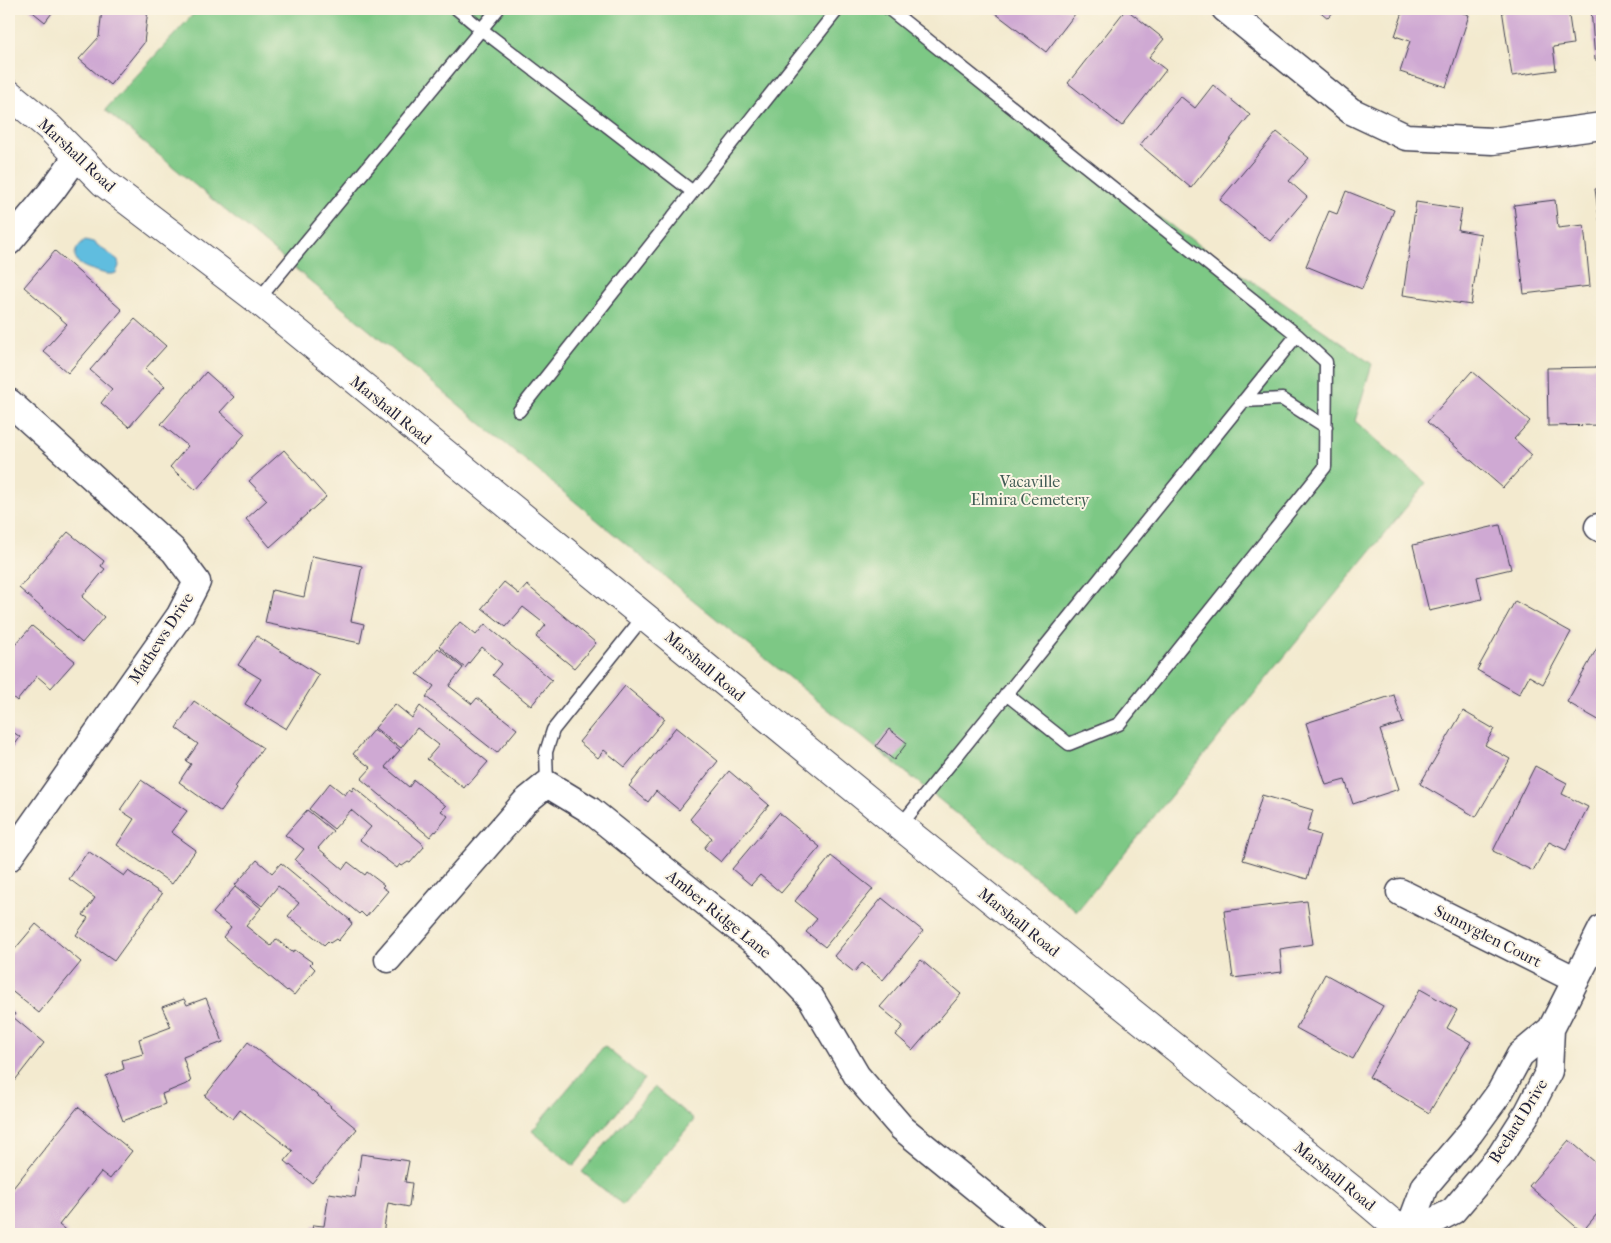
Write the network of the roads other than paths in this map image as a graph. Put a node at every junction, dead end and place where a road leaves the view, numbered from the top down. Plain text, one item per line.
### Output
1 (457, 9) edge
2 (498, 9) edge
3 (838, 9) edge
4 (889, 9) edge
5 (1226, 9) edge
6 (481, 29) junction
7 (9, 94) edge
8 (1602, 126) edge
9 (77, 156) junction
10 (693, 192) junction
11 (9, 242) edge
12 (258, 300) junction
13 (1297, 335) junction
14 (1243, 401) junction
15 (9, 402) edge
16 (520, 411) dead end
17 (1326, 427) junction
18 (644, 616) junction
19 (1006, 694) junction
20 (547, 784) junction
21 (900, 826) junction
22 (9, 858) edge
23 (1400, 892) dead end
24 (1602, 928) edge
25 (388, 959) dead end
26 (1576, 980) junction
27 (1551, 1029) junction
28 (1032, 1234) edge
29 (1407, 1234) edge

1 - 6 lane
2 - 6 lane
3 - 10 lane
4 - 13 lane
5 - 8 street
6 - 10 lane
6 - 12 lane
7 - 9 street, Marshall Road
9 - 11 street
9 - 12 street, Marshall Road
10 - 16 lane
12 - 18 street, Marshall Road
13 - 14 lane
13 - 17 lane
14 - 17 lane
14 - 19 lane
15 - 22 street, Mathews Drive
17 - 19 lane
18 - 20 lane
18 - 21 street, Marshall Road
19 - 21 lane
20 - 25 street
20 - 28 street, Amber Ridge Lane
21 - 29 street, Marshall Road
23 - 26 street, Sunnyglen Court
24 - 26 street, Beelard Drive
26 - 27 street, Beelard Drive
27 - 29 street, Beelard Drive
27 - 29 street, Beelard Drive

